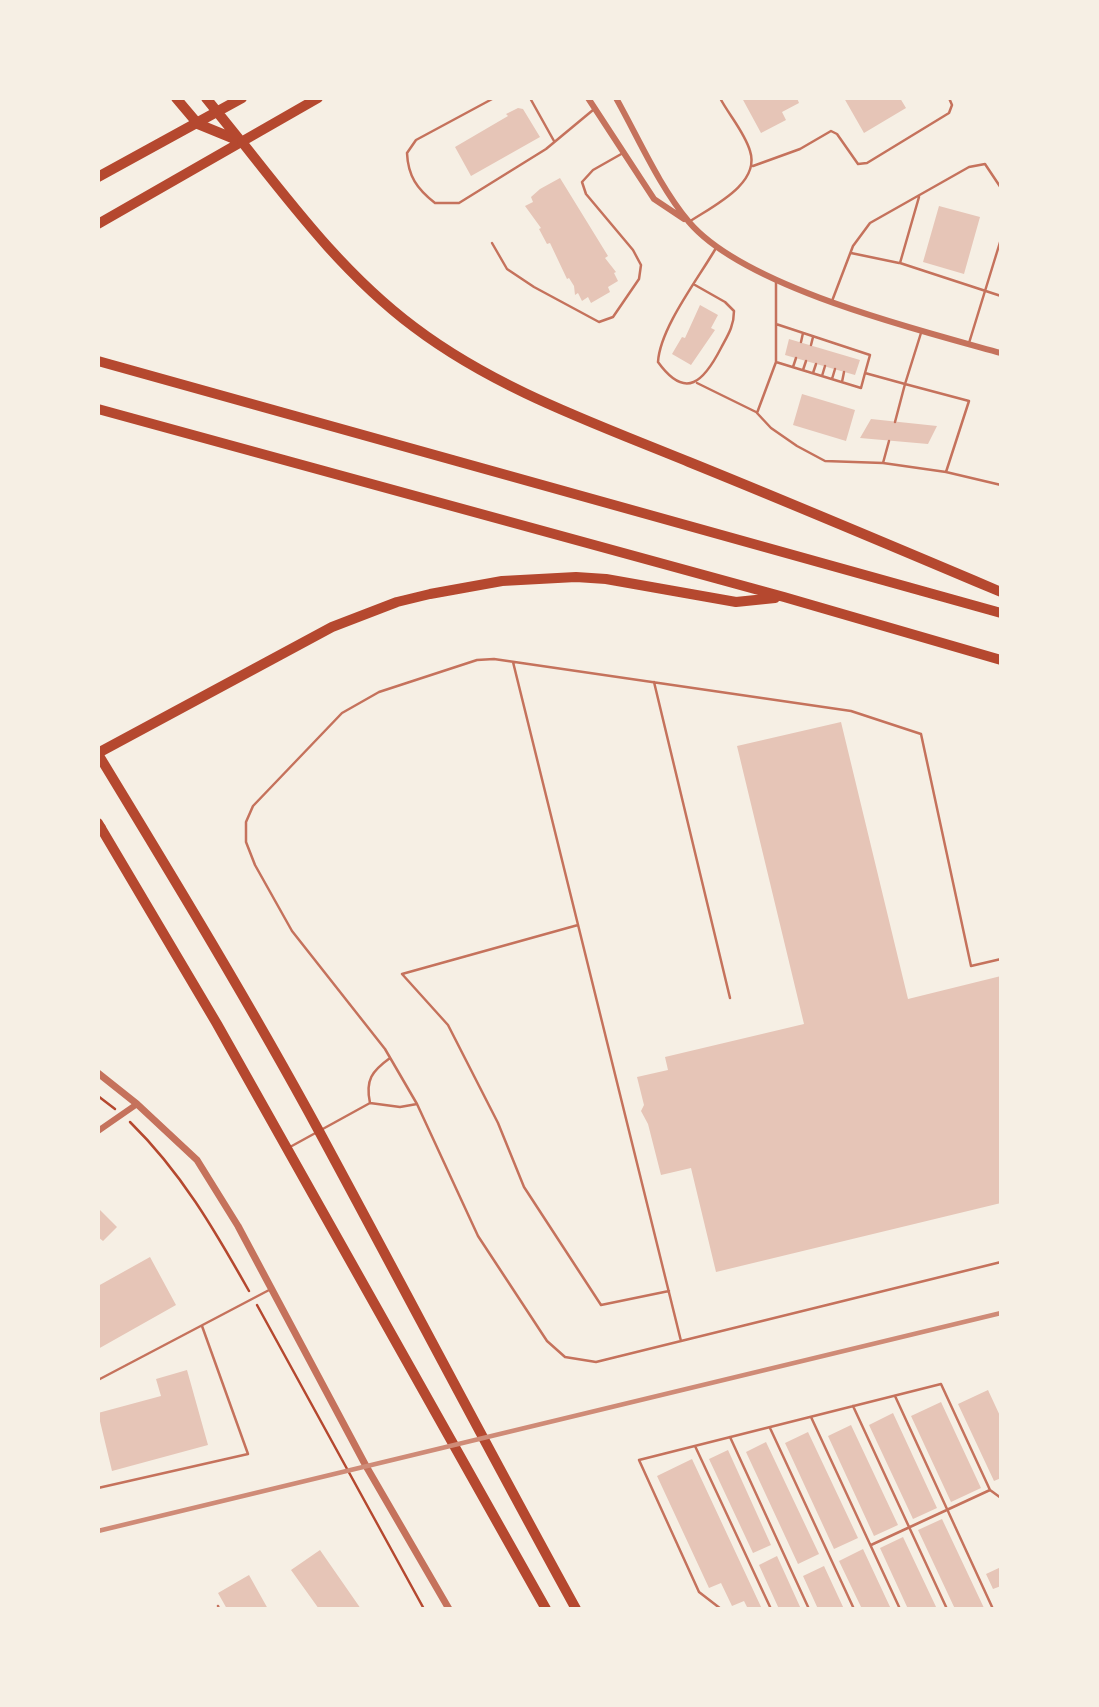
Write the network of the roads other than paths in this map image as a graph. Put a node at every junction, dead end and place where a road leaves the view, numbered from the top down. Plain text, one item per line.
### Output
1 (176, 98) edge
2 (206, 98) edge
3 (242, 98) edge
4 (318, 98) edge
5 (494, 98) edge
6 (530, 98) edge
7 (588, 98) edge
8 (720, 98) edge
9 (949, 98) edge
10 (619, 99) edge
11 (594, 109) junction
12 (218, 112) junction
13 (198, 124) junction
14 (554, 141) junction
15 (242, 142) junction
16 (623, 153) junction
17 (752, 166) junction
18 (98, 177) edge
19 (1001, 188) edge
20 (920, 196) junction
21 (689, 222) junction
22 (98, 224) edge
23 (1001, 239) edge
24 (492, 243) dead end
25 (716, 248) junction
26 (851, 253) junction
27 (900, 263) junction
28 (776, 278) junction
29 (695, 285) junction
30 (985, 291) junction
31 (1001, 296) edge
32 (832, 301) junction
33 (776, 324) junction
34 (922, 329) junction
35 (803, 333) junction
36 (813, 337) junction
37 (823, 340) junction
38 (801, 342) dead end
39 (832, 343) junction
40 (968, 344) junction
41 (811, 345) dead end
42 (841, 346) junction
43 (820, 348) dead end
44 (851, 349) junction
45 (830, 351) dead end
46 (839, 354) dead end
47 (1001, 354) edge
48 (849, 357) dead end
49 (796, 358) dead end
50 (98, 361) edge
51 (806, 361) dead end
52 (776, 362) junction
53 (816, 364) dead end
54 (825, 366) dead end
55 (793, 367) junction
56 (835, 369) dead end
57 (803, 370) junction
58 (844, 372) dead end
59 (813, 373) junction
60 (865, 373) junction
61 (822, 376) junction
62 (832, 379) junction
63 (842, 382) junction
64 (697, 383) junction
65 (905, 384) junction
66 (98, 409) edge
67 (757, 413) junction
68 (895, 422) dead end
69 (890, 440) dead end
70 (883, 463) junction
71 (946, 472) junction
72 (1001, 485) edge
73 (1001, 593) edge
74 (784, 597) junction
75 (1001, 613) edge
76 (1001, 660) edge
77 (513, 662) junction
78 (654, 682) junction
79 (98, 753) edge
80 (99, 826) edge
81 (578, 925) junction
82 (1001, 959) edge
83 (730, 998) dead end
84 (390, 1058) junction
85 (98, 1073) edge
86 (370, 1103) junction
87 (137, 1104) junction
88 (417, 1104) junction
89 (98, 1131) edge
90 (320, 1132) junction
91 (287, 1149) junction
92 (1001, 1262) edge
93 (271, 1289) junction
94 (669, 1291) junction
95 (202, 1326) junction
96 (681, 1342) junction
97 (98, 1380) edge
98 (895, 1395) junction
99 (853, 1406) junction
100 (811, 1417) junction
101 (769, 1427) junction
102 (730, 1437) junction
103 (695, 1446) junction
104 (98, 1488) edge
105 (990, 1490) junction
106 (1001, 1498) edge
107 (947, 1510) junction
108 (909, 1528) junction
109 (871, 1545) junction
110 (449, 1609) edge
111 (546, 1609) edge
112 (576, 1609) edge
113 (721, 1609) edge
114 (771, 1609) edge
115 (810, 1609) edge
116 (854, 1609) edge
117 (900, 1609) edge
118 (947, 1609) edge
119 (993, 1609) edge

1 - 13 main road
2 - 12 main road
3 - 12 main road
4 - 15 main road
5 - 14 lane
6 - 14 lane
7 - 11 street
8 - 17 lane
9 - 17 lane
10 - 21 street
11 - 14 lane
11 - 16 street
12 - 13 main road
12 - 15 main road
13 - 15 main road
13 - 18 main road
15 - 22 main road
15 - 73 highway
16 - 21 street
16 - 24 lane
17 - 21 lane
19 - 20 lane
20 - 26 lane
20 - 27 lane
21 - 25 street
23 - 30 lane
25 - 28 street
25 - 29 lane
26 - 27 lane
26 - 32 lane
27 - 30 lane
28 - 32 street
28 - 33 lane
29 - 64 lane
29 - 64 lane
30 - 31 lane
30 - 40 lane
32 - 34 street
33 - 35 lane
33 - 52 lane
34 - 40 street
34 - 65 lane
35 - 36 lane
35 - 38 lane
36 - 37 lane
36 - 41 lane
37 - 39 lane
37 - 43 lane
39 - 42 lane
39 - 45 lane
40 - 47 street
42 - 44 lane
42 - 46 lane
44 - 48 lane
44 - 60 lane
49 - 55 lane
50 - 75 highway
51 - 57 lane
52 - 55 lane
52 - 67 lane
53 - 59 lane
54 - 61 lane
55 - 57 lane
56 - 62 lane
57 - 59 lane
58 - 63 lane
59 - 61 lane
60 - 63 lane
60 - 65 lane
61 - 62 lane
62 - 63 lane
64 - 67 lane
65 - 68 lane
65 - 71 lane
66 - 74 highway
67 - 70 lane
69 - 70 lane
70 - 71 lane
71 - 72 lane
74 - 76 highway
74 - 79 highway
77 - 78 lane
77 - 81 lane
77 - 84 lane
78 - 82 lane
78 - 83 lane
79 - 90 main road
80 - 91 main road
81 - 94 lane
81 - 94 lane
84 - 86 lane
84 - 88 lane
85 - 87 street
86 - 88 lane
86 - 90 lane
87 - 89 street
87 - 93 street
88 - 96 lane
90 - 91 lane
90 - 112 main road
91 - 111 main road
92 - 96 lane
93 - 95 lane
93 - 110 street
94 - 96 lane
95 - 97 lane
95 - 104 lane
98 - 99 lane
98 - 105 lane
98 - 107 lane
99 - 100 lane
99 - 108 lane
100 - 101 lane
100 - 109 lane
101 - 102 lane
101 - 116 lane
102 - 103 lane
102 - 115 lane
103 - 113 lane
103 - 114 lane
105 - 106 lane
105 - 107 lane
107 - 108 lane
107 - 119 lane
108 - 109 lane
108 - 118 lane
109 - 117 lane

